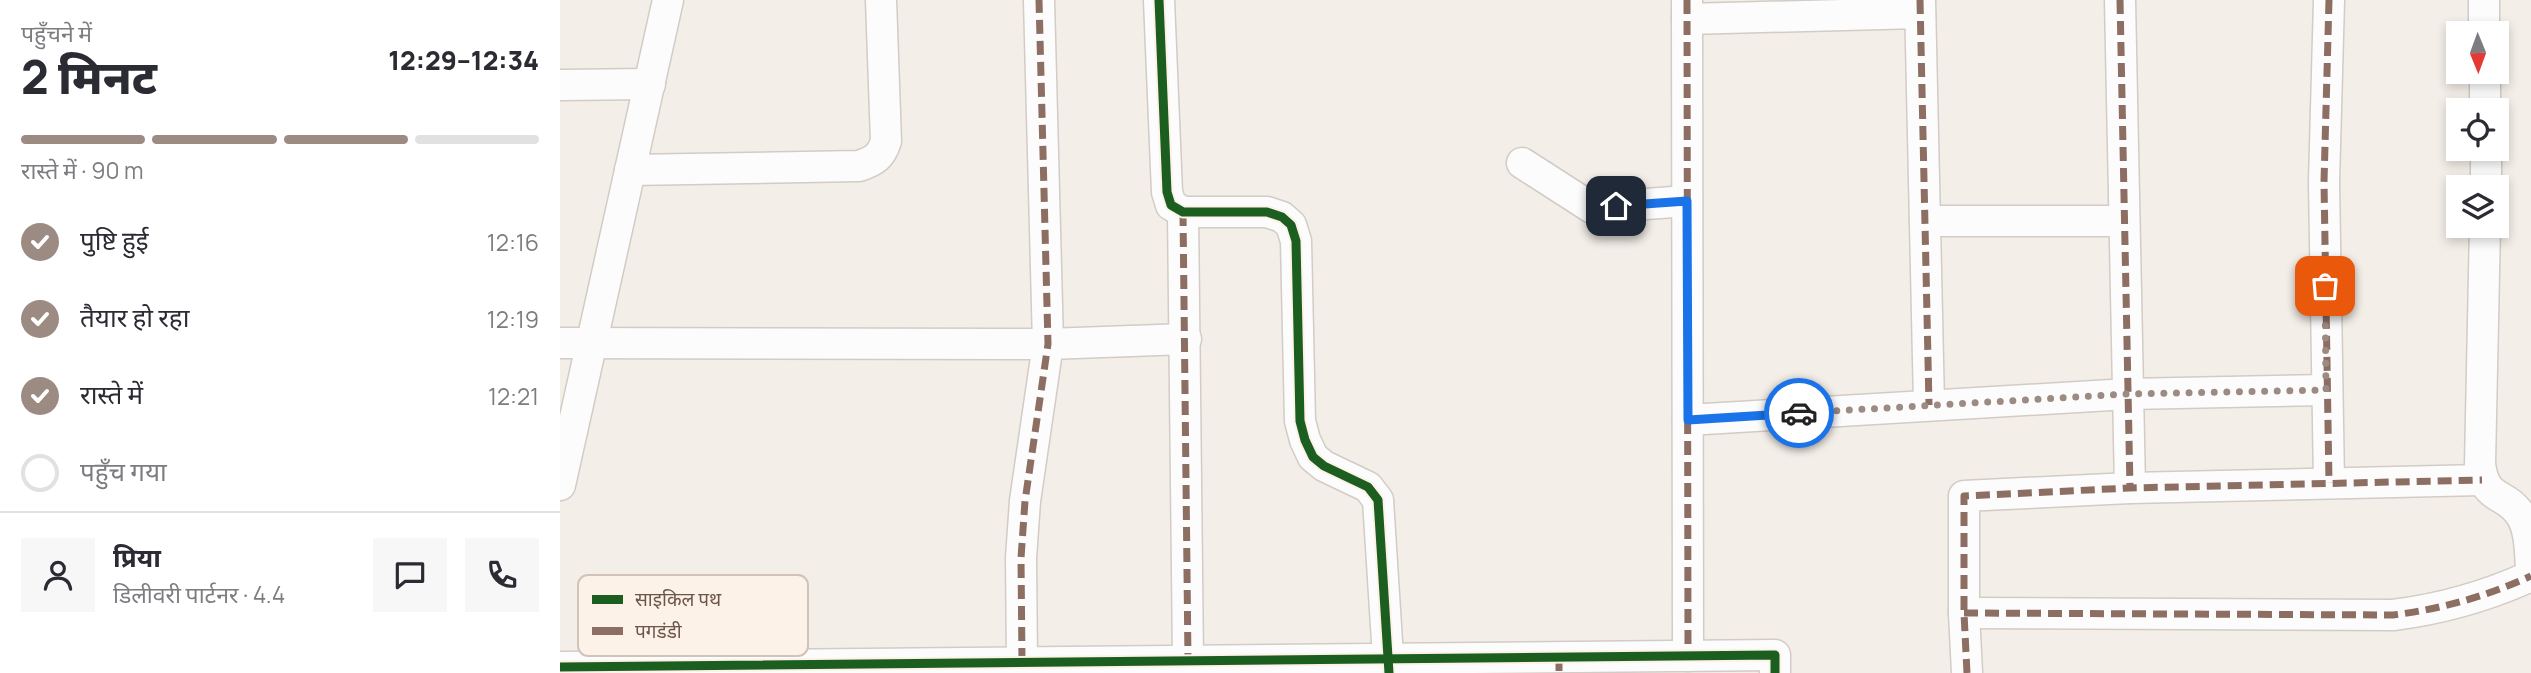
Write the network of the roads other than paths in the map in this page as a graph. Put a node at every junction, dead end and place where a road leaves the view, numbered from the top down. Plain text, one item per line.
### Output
1 (668, 0) edge
2 (881, 0) edge
3 (1039, 0) edge
4 (1159, 0) edge
5 (2120, 0) edge
6 (2329, 0) edge
7 (2484, 0) edge
8 (1920, 6) edge
9 (1687, 10) edge
10 (2484, 21) edge
11 (650, 84) junction
12 (560, 85) edge
13 (1522, 163) dead end
14 (630, 170) junction
15 (1687, 201) junction
16 (1183, 212) junction
17 (1925, 220) junction
18 (2124, 220) junction
19 (2485, 238) edge
20 (1186, 339) junction
21 (560, 343) edge
22 (593, 344) junction
23 (1048, 344) junction
24 (2326, 390) junction
25 (2128, 394) junction
26 (1929, 405) junction
27 (1688, 420) junction
28 (2482, 480) junction
29 (2329, 483) junction
30 (560, 485) edge
31 (2130, 488) junction
32 (2531, 569) edge
33 (2531, 576) edge
34 (1964, 613) junction
35 (1688, 656) junction
36 (1188, 661) junction
37 (1022, 662) junction
38 (1559, 665) edge
39 (1389, 666) edge
40 (560, 667) edge
41 (851, 669) edge
42 (1774, 673) edge
43 (1967, 673) edge

1 - 11 street
2 - 14 street
3 - 23 street
4 - 16 street
5 - 18 street
6 - 24 street
7 - 10 street
8 - 9 street
8 - 17 street
9 - 15 street
11 - 12 street
11 - 14 street
13 - 15 street
14 - 22 street
15 - 27 street
16 - 20 street
16 - 39 street
17 - 18 street
17 - 26 street
18 - 25 street
19 - 28 street
20 - 23 street
20 - 36 street
21 - 22 street
22 - 23 street
22 - 30 street
23 - 37 street
24 - 25 street
24 - 29 street
25 - 26 street
25 - 31 street
26 - 27 street
27 - 35 street
28 - 29 street
28 - 32 street
29 - 31 street
31 - 34 street
33 - 34 street
34 - 43 street
35 - 38 street
35 - 42 street
36 - 37 street
36 - 39 street
37 - 41 street
38 - 39 street
40 - 41 street

